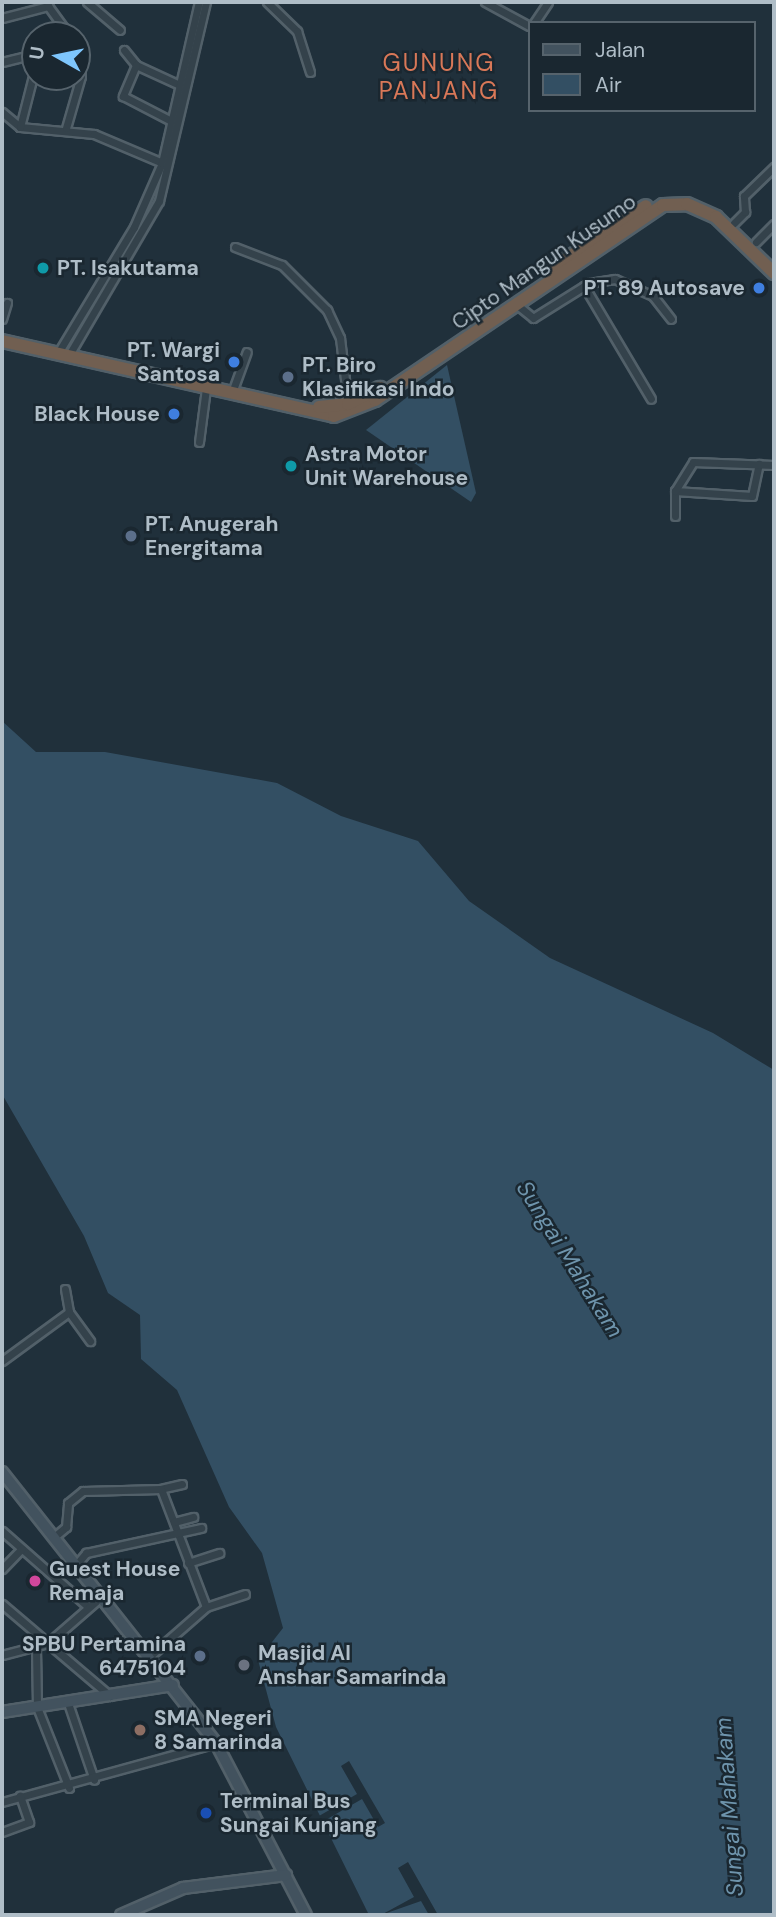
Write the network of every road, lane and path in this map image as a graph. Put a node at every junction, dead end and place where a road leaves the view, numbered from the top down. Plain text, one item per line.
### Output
1 (87, 2) edge
2 (199, 2) edge
3 (206, 2) edge
4 (267, 2) edge
5 (485, 2) edge
6 (548, 2) edge
7 (2, 18) edge
8 (59, 21) edge
9 (532, 21) edge
10 (528, 23) edge
11 (120, 30) dead end
12 (124, 50) dead end
13 (21, 57) edge
14 (2, 62) edge
15 (136, 65) junction
16 (310, 72) dead end
17 (184, 87) junction
18 (29, 91) edge
19 (75, 91) edge
20 (2, 113) edge
21 (172, 122) junction
22 (181, 124) junction
23 (20, 127) junction
24 (66, 128) junction
25 (162, 163) junction
26 (172, 164) junction
27 (774, 167) edge
28 (734, 223) junction
29 (774, 224) edge
30 (756, 242) junction
31 (236, 247) dead end
32 (774, 262) edge
33 (774, 272) edge
34 (584, 286) junction
35 (8, 303) dead end
36 (516, 304) junction
37 (2, 319) edge
38 (671, 319) dead end
39 (2, 332) edge
40 (2, 341) edge
41 (65, 351) junction
42 (247, 352) dead end
43 (234, 387) junction
44 (206, 388) junction
45 (651, 399) dead end
46 (348, 404) junction
47 (199, 442) dead end
48 (759, 464) junction
49 (774, 465) edge
50 (675, 491) junction
51 (676, 516) dead end
52 (65, 1289) dead end
53 (68, 1312) junction
54 (90, 1341) dead end
55 (2, 1361) edge
56 (2, 1472) edge
57 (182, 1484) dead end
58 (161, 1489) junction
59 (193, 1517) dead end
60 (174, 1522) junction
61 (201, 1528) dead end
62 (2, 1531) edge
63 (179, 1535) junction
64 (54, 1537) junction
65 (21, 1549) junction
66 (219, 1553) dead end
67 (188, 1563) junction
68 (76, 1565) junction
69 (2, 1569) edge
70 (245, 1594) dead end
71 (102, 1596) junction
72 (87, 1606) junction
73 (206, 1607) junction
74 (4, 1608) edge
75 (48, 1643) junction
76 (36, 1648) junction
77 (2, 1655) edge
78 (150, 1656) junction
79 (173, 1685) junction
80 (110, 1696) junction
81 (68, 1703) junction
82 (37, 1707) junction
83 (2, 1712) edge
84 (216, 1743) junction
85 (94, 1780) junction
86 (69, 1788) junction
87 (20, 1796) junction
88 (2, 1802) edge
89 (2, 1832) edge
90 (286, 1875) junction
91 (121, 1915) edge
92 (306, 1915) edge

1 - 11 street
2 - 17 street
3 - 17 street
4 - 16 street
5 - 10 street
6 - 9 street
7 - 8 street
12 - 15 street
13 - 14 street
15 - 17 street
15 - 21 street
17 - 21 street
17 - 22 street
18 - 23 street
19 - 24 street
20 - 23 street
21 - 22 street
21 - 25 street
22 - 26 street
23 - 24 street
24 - 25 street
25 - 26 street
25 - 41 street
26 - 41 street
27 - 28 street
28 - 30 highway, Cipto Mangun Kusumo
28 - 46 highway, Cipto Mangun Kusumo
29 - 30 street
30 - 32 highway, Cipto Mangun Kusumo
31 - 46 street
33 - 36 highway, Cipto Mangun Kusumo
34 - 36 street
34 - 38 street
34 - 45 street
35 - 37 street
36 - 44 highway, Cipto Mangun Kusumo
39 - 41 highway, Cipto Mangun Kusumo
40 - 41 highway, Cipto Mangun Kusumo
41 - 43 highway, Cipto Mangun Kusumo
41 - 44 highway, Cipto Mangun Kusumo
42 - 43 street
43 - 46 highway, Cipto Mangun Kusumo
44 - 47 street
48 - 49 street
48 - 50 street
48 - 50 street
50 - 51 street
52 - 53 street
53 - 54 street
53 - 55 street
56 - 64 main road
57 - 58 street
58 - 60 street
58 - 64 street
59 - 60 street
60 - 63 street
61 - 63 street
62 - 65 street
63 - 67 street
63 - 68 street
64 - 68 main road
65 - 69 street
65 - 72 street
66 - 67 street
67 - 73 street
68 - 71 main road
70 - 73 street
71 - 72 street
71 - 78 main road
72 - 75 street
73 - 78 street
74 - 75 street
75 - 76 street
75 - 80 street
76 - 77 street
76 - 82 street
78 - 79 main road
79 - 80 main road
79 - 84 main road
80 - 81 main road
81 - 82 main road
81 - 85 street
82 - 83 main road
82 - 86 street
84 - 85 street
84 - 90 main road
85 - 86 street
86 - 87 street
87 - 88 street
87 - 89 street
90 - 91 main road
90 - 92 main road

